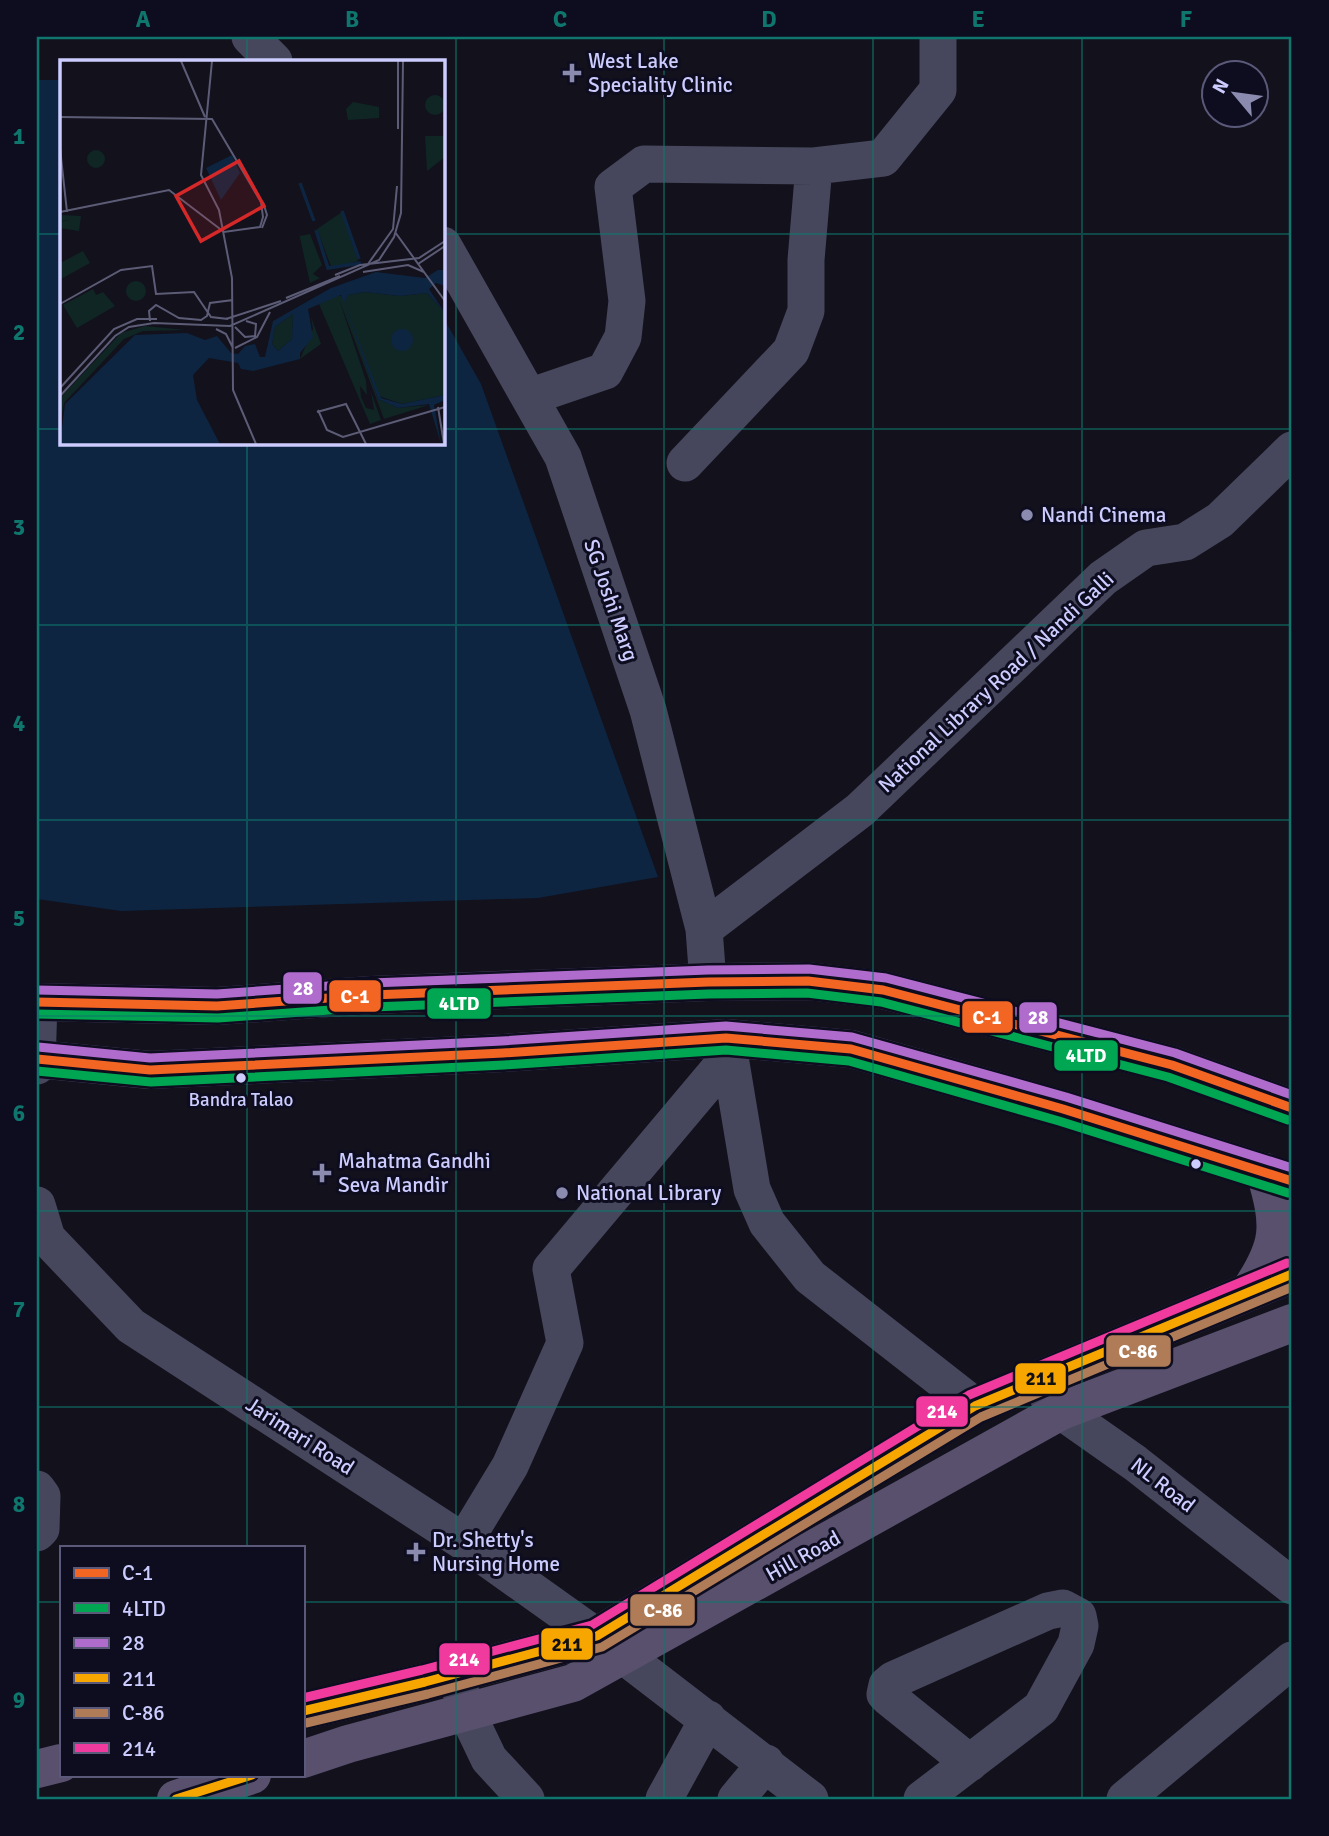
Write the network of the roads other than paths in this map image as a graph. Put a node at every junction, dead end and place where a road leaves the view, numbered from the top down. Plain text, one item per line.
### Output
1 (250, 37) edge
2 (938, 37) edge
3 (273, 60) edge
4 (814, 166) junction
5 (444, 247) edge
6 (529, 397) junction
7 (1292, 450) edge
8 (685, 463) dead end
9 (704, 929) junction
10 (708, 982) junction
11 (38, 1002) edge
12 (728, 1047) junction
13 (37, 1059) edge
14 (37, 1066) edge
15 (1292, 1108) edge
16 (1278, 1177) edge
17 (37, 1205) edge
18 (1292, 1274) edge
19 (1249, 1292) junction
20 (1292, 1323) edge
21 (1035, 1382) junction
22 (975, 1406) junction
23 (1061, 1411) junction
24 (37, 1489) edge
25 (37, 1532) edge
26 (464, 1542) junction
27 (1292, 1586) edge
28 (611, 1646) junction
29 (1292, 1660) edge
30 (456, 1673) junction
31 (304, 1711) edge
32 (466, 1711) junction
33 (708, 1719) junction
34 (304, 1759) edge
35 (60, 1763) edge
36 (766, 1763) junction
37 (970, 1763) junction
38 (37, 1769) edge
39 (249, 1776) edge
40 (176, 1799) edge
41 (526, 1799) edge
42 (664, 1799) edge
43 (736, 1799) edge
44 (810, 1799) edge
45 (922, 1799) edge
46 (1125, 1799) edge

1 - 3 street
2 - 4 street
4 - 6 street
4 - 8 street
5 - 6 street, SG Joshi Marg
6 - 9 street, SG Joshi Marg
7 - 9 street, National Library Road / Nandi Galli
9 - 10 street, SG Joshi Marg
10 - 11 main road
10 - 15 main road
11 - 13 street
12 - 13 main road
12 - 16 main road
12 - 22 street
12 - 26 street
13 - 14 street
16 - 19 main road
17 - 26 street, Jarimari Road
18 - 19 main road, Hill Road
19 - 21 main road, Hill Road
20 - 23 main road, Hill Road
21 - 22 main road, Hill Road
21 - 23 street, NL Road
22 - 28 main road, Hill Road
23 - 27 street, NL Road
23 - 28 main road, Hill Road
24 - 25 street
26 - 28 street, Jarimari Road
28 - 30 main road, Hill Road
28 - 32 main road, Hill Road
28 - 33 street, Jarimari Road
29 - 46 street
30 - 31 main road, Hill Road
30 - 32 street
32 - 34 main road, Hill Road
32 - 41 street
33 - 36 street, Jarimari Road
33 - 42 street
35 - 38 main road
36 - 43 street
36 - 44 street, Jarimari Road
37 - 37 street
37 - 45 street
39 - 40 main road

